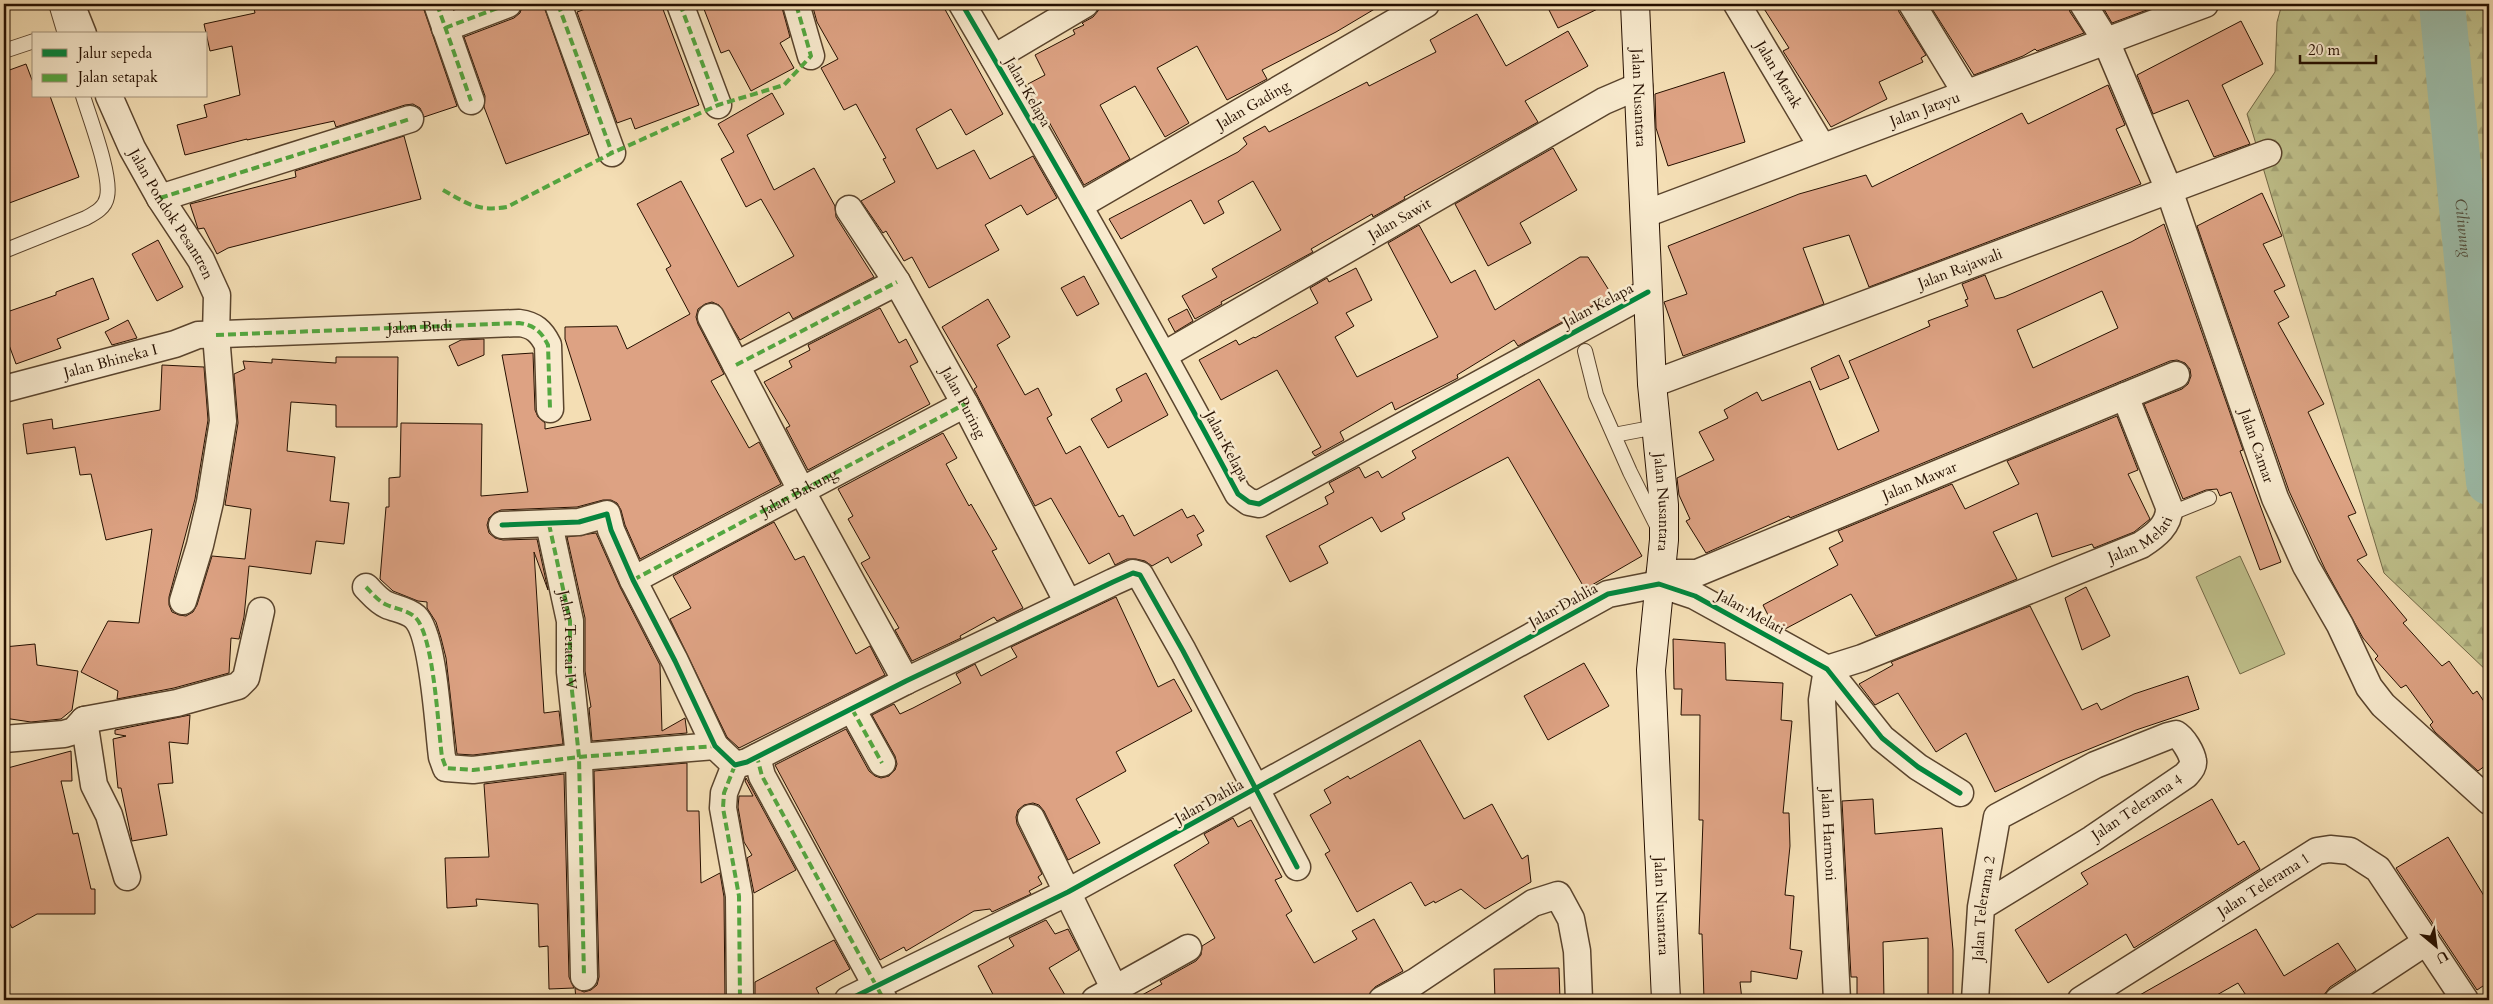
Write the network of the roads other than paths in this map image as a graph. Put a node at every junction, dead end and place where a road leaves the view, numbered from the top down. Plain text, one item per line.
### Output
1 (56, 4) edge
2 (72, 4) edge
3 (437, 4) edge
4 (508, 4) edge
5 (558, 4) edge
6 (680, 4) edge
7 (796, 4) edge
8 (962, 4) edge
9 (1085, 4) edge
10 (1426, 4) edge
11 (1635, 4) edge
12 (1737, 4) edge
13 (1912, 4) edge
14 (2083, 4) edge
15 (2206, 4) edge
16 (446, 28) junction
17 (67, 32) edge
18 (67, 32) edge
19 (2106, 41) junction
20 (32, 42) edge
21 (4, 51) edge
22 (811, 56) dead end
23 (994, 58) junction
24 (1639, 86) junction
25 (1966, 93) junction
26 (84, 98) edge
27 (110, 98) edge
28 (471, 101) dead end
29 (718, 105) dead end
30 (410, 119) dead end
31 (1822, 147) junction
32 (2268, 153) dead end
33 (612, 154) dead end
34 (2168, 190) junction
35 (160, 198) junction
36 (1080, 205) junction
37 (848, 209) dead end
38 (1645, 214) junction
39 (4, 251) edge
40 (897, 282) junction
41 (1648, 292) junction
42 (711, 317) dead end
43 (216, 335) junction
44 (1585, 350) dead end
45 (1164, 355) junction
46 (736, 365) junction
47 (2176, 375) dead end
48 (1652, 384) junction
49 (4, 389) edge
50 (2125, 396) junction
51 (965, 404) junction
52 (550, 409) dead end
53 (1656, 427) junction
54 (1614, 435) junction
55 (801, 490) junction
56 (2209, 498) dead end
57 (2169, 514) junction
58 (549, 524) junction
59 (502, 525) dead end
60 (1664, 540) junction
61 (1660, 579) junction
62 (633, 580) junction
63 (366, 587) dead end
64 (183, 601) dead end
65 (1068, 603) junction
66 (261, 611) dead end
67 (1827, 668) junction
68 (906, 681) junction
69 (852, 709) junction
70 (84, 720) junction
71 (4, 739) edge
72 (715, 746) junction
73 (579, 757) junction
74 (746, 761) junction
75 (882, 763) dead end
76 (1257, 789) junction
77 (1960, 793) dead end
78 (2489, 801) edge
79 (1997, 817) joint
80 (1031, 818) dead end
81 (1297, 867) dead end
82 (127, 877) dead end
83 (1068, 892) junction
84 (1981, 907) junction
85 (2426, 942) junction
86 (1188, 948) dead end
87 (584, 977) dead end
88 (1416, 991) edge
89 (880, 993) edge
90 (1105, 994) edge
91 (740, 1000) edge
92 (848, 1000) edge
93 (1382, 1000) edge
94 (1579, 1000) edge
95 (1666, 1000) edge
96 (1837, 1000) edge
97 (1975, 1000) edge
98 (2081, 1000) edge
99 (2338, 1000) edge
100 (2465, 1000) edge

1 - 17 lane
2 - 18 street
3 - 16 street
4 - 16 street
5 - 33 street
6 - 29 street
7 - 22 street
8 - 23 street, Jalan Kelapa
9 - 23 street
10 - 36 street, Jalan Gading
11 - 24 main road, Jalan Nusantara
12 - 31 street, Jalan Merak
13 - 25 street
14 - 19 street, Jalan Camar
15 - 19 street, Jalan Jatayu
16 - 28 street
19 - 25 street, Jalan Jatayu
19 - 34 street, Jalan Camar
20 - 21 lane
23 - 36 street, Jalan Kelapa
24 - 38 main road, Jalan Nusantara
24 - 45 street, Jalan Sawit
25 - 31 street, Jalan Jatayu
26 - 39 lane
27 - 35 street, Jalan Pondok Pesantren
30 - 35 street
31 - 38 street, Jalan Jatayu
32 - 34 street, Jalan Rajawali
34 - 48 street, Jalan Rajawali
34 - 78 street, Jalan Camar
35 - 43 street, Jalan Pondok Pesantren
36 - 45 street, Jalan Kelapa
37 - 40 street, Jalan Puring
38 - 41 main road, Jalan Nusantara
40 - 46 street
40 - 51 street, Jalan Puring
41 - 45 street, Jalan Kelapa
41 - 48 main road, Jalan Nusantara
42 - 46 street
43 - 49 street, Jalan Bhineka I
43 - 52 street, Jalan Budi
43 - 64 street, Jalan Pondok Pesantren
44 - 54 lane
46 - 55 street
47 - 50 street, Jalan Mawar
48 - 53 main road, Jalan Nusantara
50 - 57 street, Jalan Melati
50 - 61 street, Jalan Mawar
51 - 55 street, Jalan Bakung
51 - 65 street, Jalan Puring
53 - 54 lane
53 - 60 main road, Jalan Nusantara
54 - 60 lane
55 - 62 street, Jalan Bakung
55 - 68 street
56 - 57 lane
57 - 67 street, Jalan Melati
58 - 59 street
58 - 62 street
58 - 73 street, Jalan Teratai IV
60 - 61 main road, Jalan Nusantara
61 - 67 street, Jalan Melati
61 - 76 street, Jalan Dahlia
61 - 95 main road, Jalan Nusantara
62 - 72 street
63 - 73 street
65 - 68 street
65 - 76 street
66 - 70 street
67 - 77 street
67 - 96 street, Jalan Harmoni
68 - 69 street
69 - 74 street
69 - 75 street
70 - 71 street
70 - 82 street
72 - 73 street
72 - 74 street
73 - 87 street, Jalan Teratai IV
74 - 89 street
74 - 91 street
76 - 81 street
76 - 83 street, Jalan Dahlia
79 - 84 street, Jalan Telerama 2
79 - 84 street, Jalan Telerama 4
80 - 83 street
83 - 89 street, Jalan Dahlia
83 - 90 street
84 - 97 street, Jalan Telerama 2
85 - 98 street, Jalan Telerama 1
85 - 99 street
85 - 100 street, Jalan Telerama 1
86 - 90 street
88 - 93 street
88 - 94 street
89 - 92 street, Jalan Dahlia

